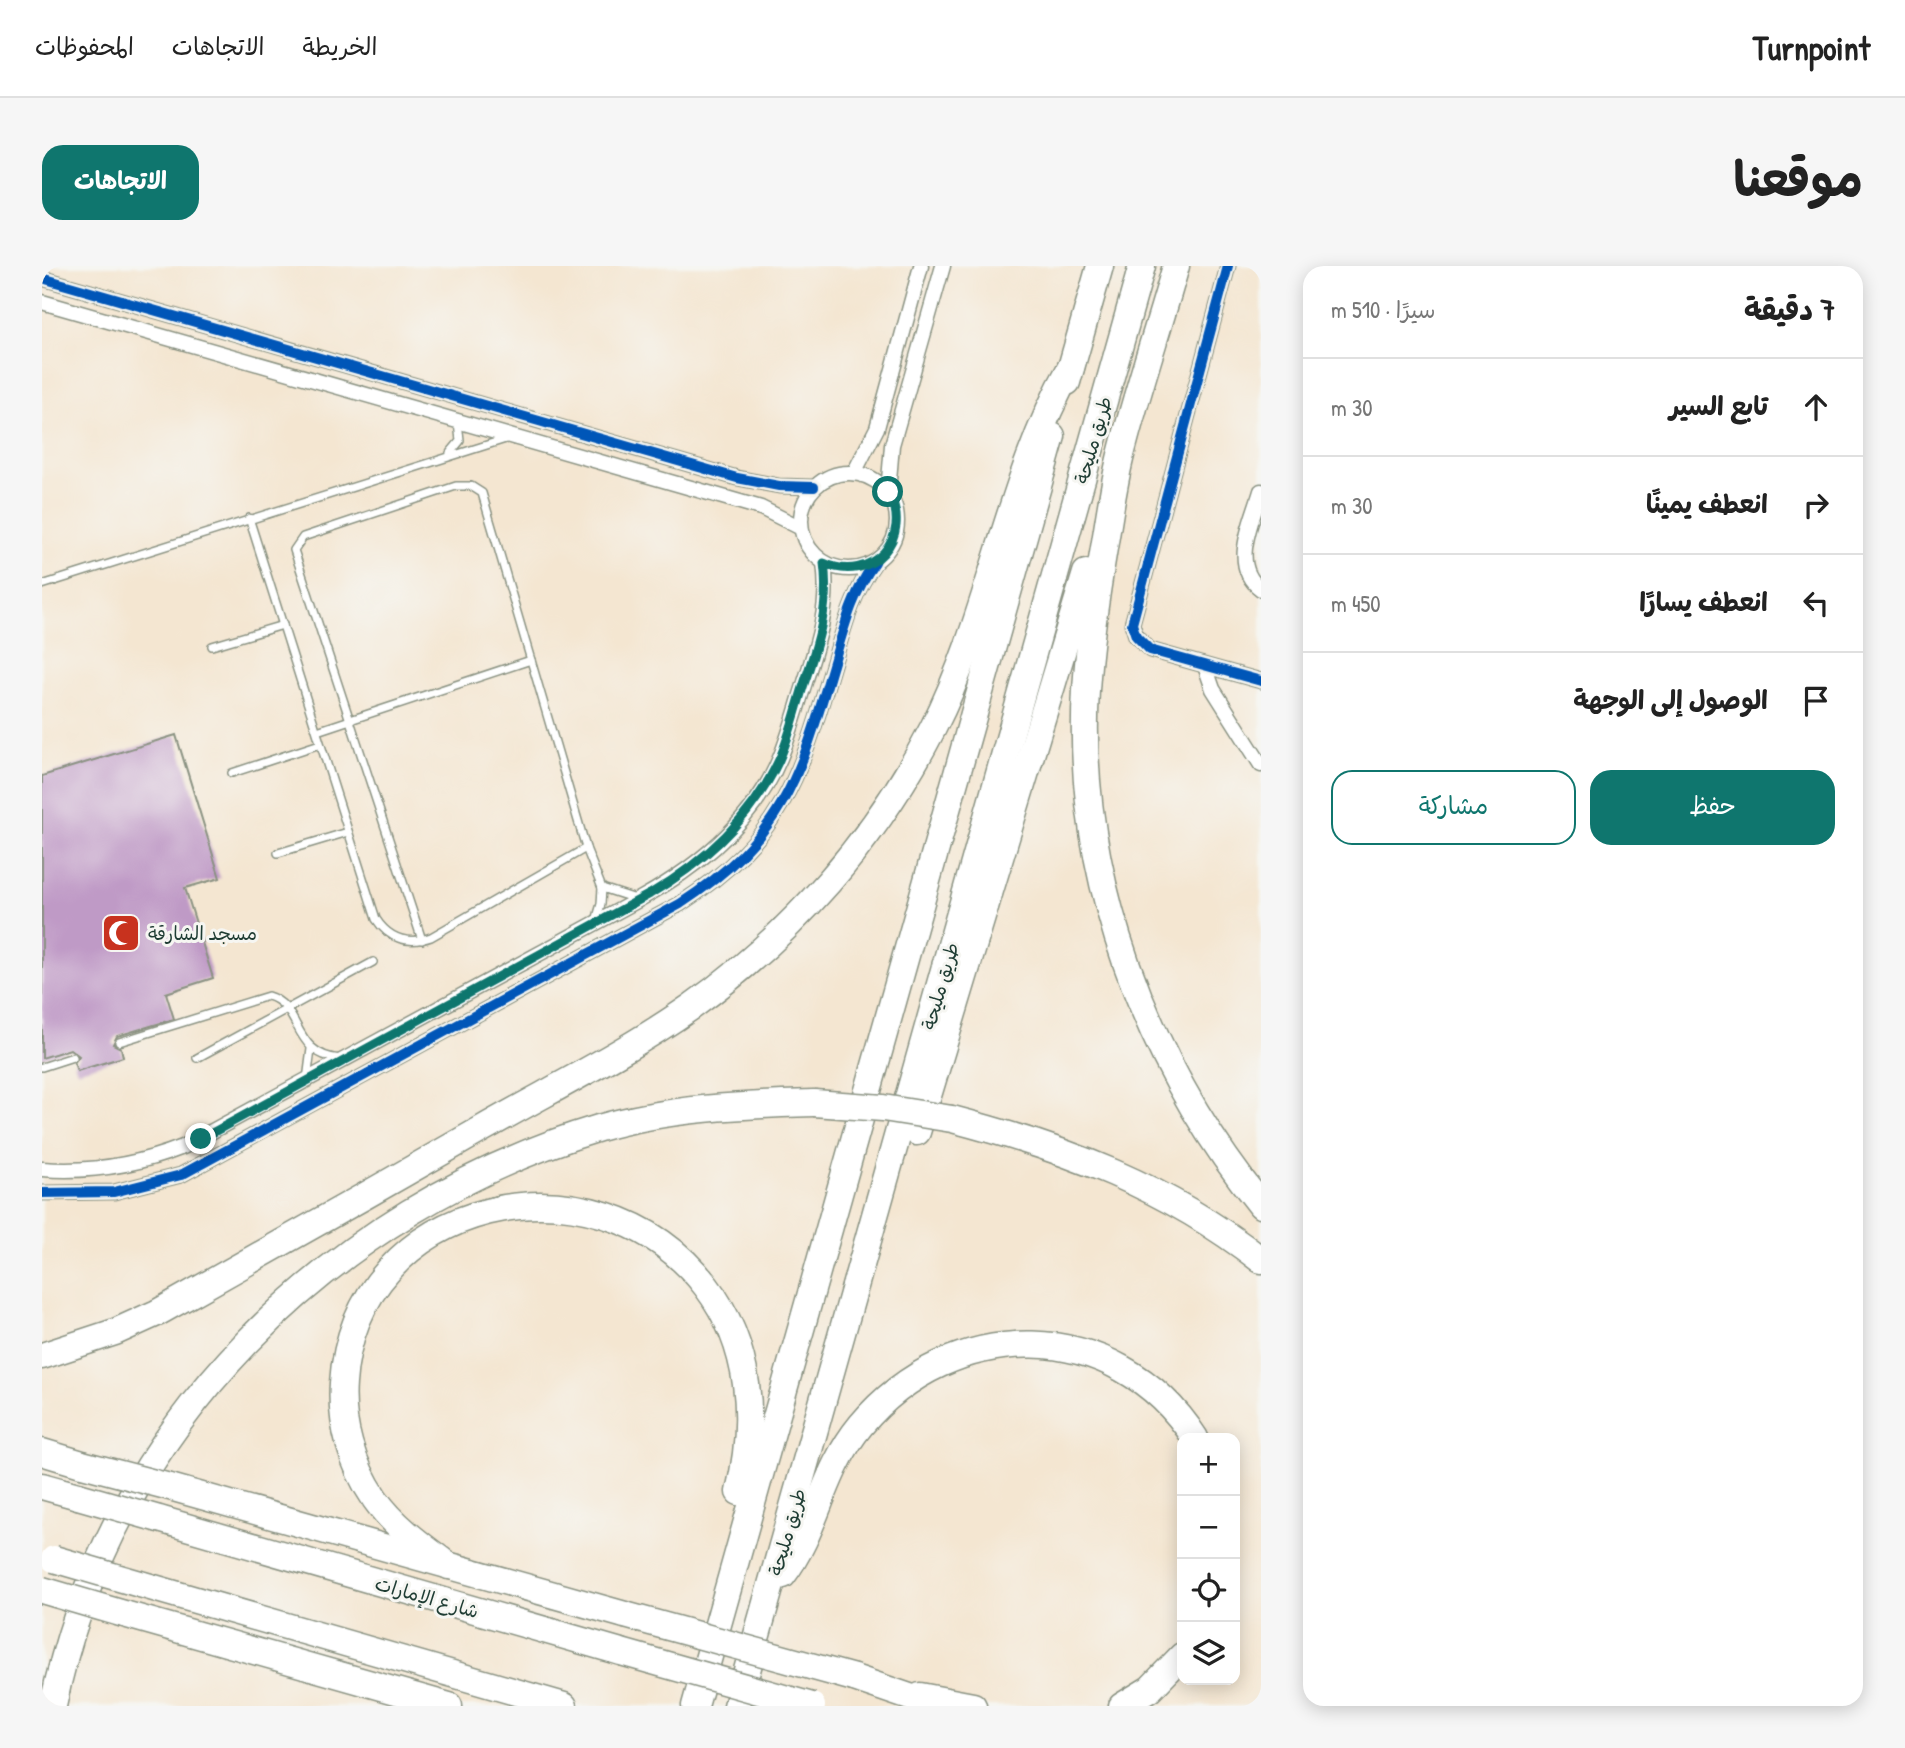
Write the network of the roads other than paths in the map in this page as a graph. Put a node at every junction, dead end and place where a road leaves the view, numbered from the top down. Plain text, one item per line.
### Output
1 (921, 266) edge
2 (943, 266) edge
3 (1100, 266) edge
4 (1142, 266) edge
5 (1176, 266) edge
6 (1228, 266) edge
7 (42, 278) edge
8 (42, 302) edge
9 (1071, 367) junction
10 (458, 421) junction
11 (513, 437) junction
12 (447, 455) junction
13 (1119, 461) junction
14 (854, 473) junction
15 (814, 487) junction
16 (1261, 491) edge
17 (888, 492) junction
18 (249, 519) junction
19 (801, 528) junction
20 (874, 562) junction
21 (824, 563) junction
22 (42, 585) edge
23 (1261, 589) edge
24 (283, 625) junction
25 (212, 646) dead end
26 (531, 660) junction
27 (1205, 666) junction
28 (1261, 681) edge
29 (349, 720) junction
30 (317, 731) junction
31 (320, 744) junction
32 (1261, 765) edge
33 (232, 773) dead end
34 (348, 832) junction
35 (586, 848) junction
36 (278, 853) dead end
37 (602, 888) junction
38 (640, 899) junction
39 (593, 925) junction
40 (422, 940) junction
41 (373, 962) dead end
42 (286, 1010) junction
43 (119, 1042) dead end
44 (369, 1048) junction
45 (311, 1049) junction
46 (73, 1057) dead end
47 (197, 1058) dead end
48 (345, 1059) junction
49 (42, 1067) edge
50 (382, 1067) junction
51 (302, 1084) junction
52 (310, 1106) junction
53 (42, 1169) edge
54 (42, 1194) edge
55 (1261, 1205) edge
56 (1261, 1260) edge
57 (841, 1337) junction
58 (42, 1356) edge
59 (1191, 1433) edge
60 (42, 1452) edge
61 (42, 1486) edge
62 (48, 1557) edge
63 (449, 1566) junction
64 (42, 1590) edge
65 (769, 1593) junction
66 (723, 1608) junction
67 (1177, 1662) edge
68 (901, 1692) junction
69 (695, 1704) edge
70 (53, 1706) edge
71 (449, 1706) edge
72 (564, 1706) edge
73 (737, 1706) edge
74 (812, 1706) edge
75 (936, 1706) edge
76 (973, 1706) edge
77 (1122, 1706) edge

1 - 14 street
2 - 17 street
3 - 9 highway
4 - 57 highway, طريق مليحة
5 - 13 highway
6 - 27 street
7 - 15 street
8 - 10 street
9 - 58 highway
9 - 66 highway
10 - 11 street
10 - 12 lane
11 - 12 lane
11 - 19 street
12 - 18 lane
13 - 55 highway
13 - 57 highway
14 - 15 street
14 - 17 street
15 - 19 street
16 - 23 street
17 - 20 street
18 - 22 lane
18 - 24 lane
19 - 21 street
20 - 21 street
20 - 50 street
21 - 38 street
24 - 25 lane
24 - 30 lane
26 - 29 lane
26 - 29 lane
26 - 35 lane
27 - 28 street
27 - 32 street
29 - 30 lane
29 - 40 lane
30 - 31 lane
31 - 33 lane
31 - 34 lane
34 - 36 lane
34 - 40 lane
35 - 37 lane
35 - 40 lane
37 - 38 lane
37 - 39 lane
38 - 39 street
39 - 44 street
41 - 42 lane
42 - 43 lane
42 - 45 lane
42 - 47 lane
44 - 48 street
44 - 50 street
45 - 48 lane
45 - 51 lane
46 - 49 lane
48 - 51 street
50 - 52 street
51 - 52 street
51 - 53 street
52 - 54 street
56 - 70 highway, bridge
57 - 65 highway, طريق مليحة
59 - 65 highway
60 - 63 highway, bridge
61 - 74 highway, شارع الإمارات, bridge
62 - 72 highway, bridge
63 - 66 highway
63 - 68 highway, bridge
64 - 71 highway, bridge
65 - 73 highway, طريق مليحة
66 - 69 highway
67 - 77 highway
68 - 75 highway
68 - 76 highway

